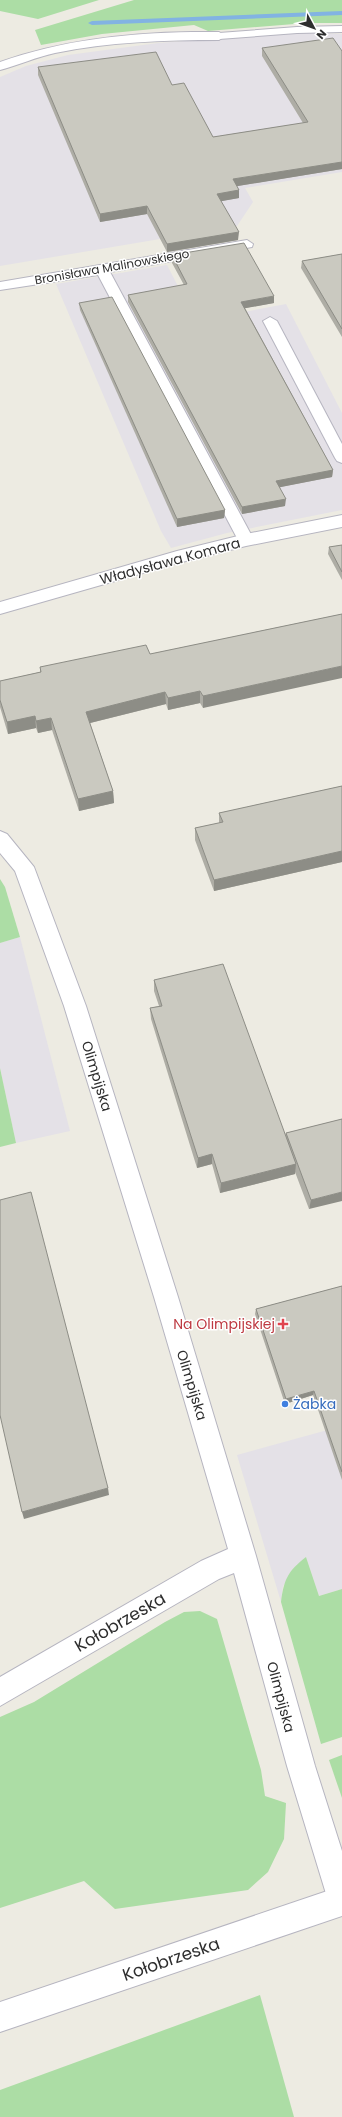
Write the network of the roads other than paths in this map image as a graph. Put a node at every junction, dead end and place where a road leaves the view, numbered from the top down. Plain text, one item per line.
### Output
1 (342, 30) edge
2 (219, 36) joint
3 (0, 66) edge
4 (247, 244) dead end
5 (102, 270) junction
6 (0, 286) edge
7 (270, 320) dead end
8 (342, 458) edge
9 (342, 521) edge
10 (246, 540) junction
11 (0, 608) edge
12 (0, 839) edge
13 (243, 1556) junction
14 (0, 1692) edge
15 (342, 1899) edge
16 (0, 2016) edge

1 - 2 lane
2 - 3 street
4 - 5 lane, Bronisława Malinowskiego
5 - 6 lane, Bronisława Malinowskiego
5 - 10 lane
7 - 8 lane
9 - 10 street, Władysława Komara
10 - 11 street, Władysława Komara
12 - 13 street, Olimpijska
13 - 14 street, Kołobrzeska
13 - 15 street, Olimpijska
15 - 16 street, Kołobrzeska

